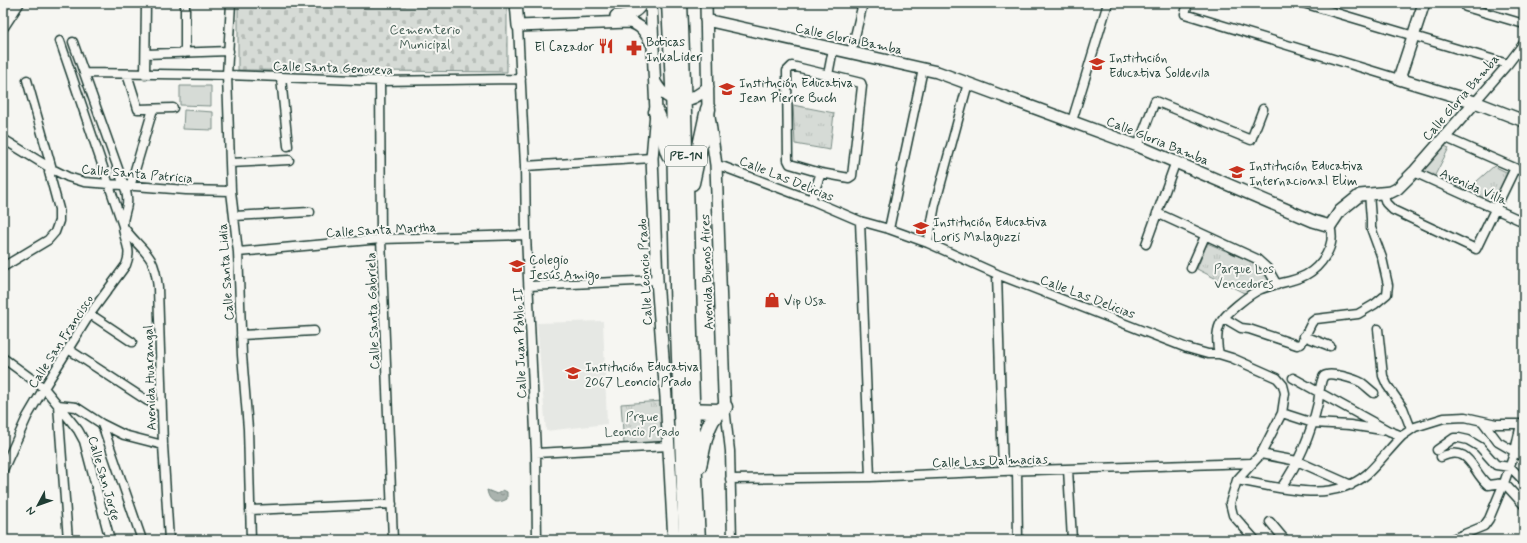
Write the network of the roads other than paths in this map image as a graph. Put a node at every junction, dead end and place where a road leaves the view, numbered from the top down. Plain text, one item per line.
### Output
1 (18, 3) edge
2 (146, 3) edge
3 (185, 3) edge
4 (231, 3) edge
5 (516, 3) edge
6 (651, 3) edge
7 (669, 3) edge
8 (680, 3) edge
9 (706, 3) edge
10 (863, 3) edge
11 (1108, 3) edge
12 (1188, 3) edge
13 (1303, 3) edge
14 (1424, 3) edge
15 (641, 5) edge
16 (1466, 7) dead end
17 (706, 20) junction
18 (518, 24) junction
19 (1524, 24) edge
20 (3, 26) edge
21 (642, 28) junction
22 (1414, 36) junction
23 (60, 41) dead end
24 (73, 42) dead end
25 (1524, 43) edge
26 (653, 46) junction
27 (833, 49) junction
28 (229, 51) junction
29 (185, 53) junction
30 (851, 53) junction
31 (146, 54) junction
32 (1508, 64) junction
33 (923, 69) junction
34 (85, 73) junction
35 (127, 74) junction
36 (145, 74) junction
37 (227, 75) junction
38 (828, 75) junction
39 (281, 78) junction
40 (521, 79) junction
41 (1399, 79) junction
42 (27, 80) dead end
43 (380, 81) junction
44 (655, 82) junction
45 (968, 84) junction
46 (708, 87) junction
47 (679, 100) junction
48 (1475, 102) junction
49 (173, 108) dead end
50 (153, 109) junction
51 (708, 109) junction
52 (1263, 109) dead end
53 (656, 112) junction
54 (1072, 121) junction
55 (1524, 121) edge
56 (1444, 137) junction
57 (3, 138) edge
58 (288, 146) dead end
59 (1138, 146) junction
60 (652, 158) junction
61 (289, 160) dead end
62 (1176, 162) junction
63 (230, 163) junction
64 (716, 165) junction
65 (526, 166) junction
66 (674, 167) junction
67 (1515, 168) junction
68 (52, 169) junction
69 (1414, 172) junction
70 (1524, 172) edge
71 (821, 173) junction
72 (109, 185) junction
73 (127, 186) junction
74 (231, 191) junction
75 (1369, 193) junction
76 (1383, 194) junction
77 (811, 200) junction
78 (1495, 209) junction
79 (687, 211) junction
80 (310, 212) dead end
81 (1157, 213) junction
82 (234, 216) junction
83 (860, 221) junction
84 (1524, 222) edge
85 (123, 226) junction
86 (1330, 226) junction
87 (889, 229) junction
88 (526, 235) junction
89 (1206, 236) junction
90 (381, 239) junction
91 (928, 244) junction
92 (1146, 244) dead end
93 (238, 252) junction
94 (3, 267) edge
95 (1191, 268) dead end
96 (997, 274) junction
97 (657, 280) junction
98 (1277, 285) junction
99 (529, 286) junction
100 (90, 314) junction
101 (1224, 318) junction
102 (1378, 329) dead end
103 (314, 331) dead end
104 (241, 335) junction
105 (1304, 336) junction
106 (132, 342) dead end
107 (1330, 346) dead end
108 (68, 348) junction
109 (1219, 354) junction
110 (3, 358) edge
111 (1293, 378) dead end
112 (44, 388) junction
113 (1320, 393) junction
114 (1374, 393) dead end
115 (58, 405) junction
116 (162, 408) junction
117 (722, 409) junction
118 (687, 410) junction
119 (1282, 413) junction
120 (1484, 422) junction
121 (1313, 423) junction
122 (102, 424) junction
123 (1523, 424) edge
124 (1411, 429) junction
125 (1389, 431) junction
126 (1402, 436) junction
127 (163, 445) junction
128 (669, 446) junction
129 (1515, 451) junction
130 (536, 453) junction
131 (1261, 454) junction
132 (1524, 457) edge
133 (1297, 461) junction
134 (1251, 463) junction
135 (4, 467) edge
136 (1510, 467) junction
137 (1068, 469) junction
138 (1017, 470) junction
139 (1003, 471) junction
140 (870, 477) junction
141 (730, 479) junction
142 (1237, 480) junction
143 (1524, 481) edge
144 (695, 482) junction
145 (1504, 482) junction
146 (1351, 484) junction
147 (1281, 488) junction
148 (392, 504) junction
149 (1524, 505) edge
150 (250, 510) junction
151 (1270, 522) dead end
152 (68, 540) edge
153 (110, 540) edge
154 (142, 540) edge
155 (169, 540) edge
156 (251, 540) edge
157 (393, 540) edge
158 (537, 540) edge
159 (674, 540) edge
160 (686, 540) edge
161 (698, 540) edge
162 (732, 540) edge
163 (1018, 540) edge
164 (1072, 540) edge
165 (1256, 540) edge
166 (1285, 540) edge
167 (1450, 540) edge

1 - 20 street
2 - 31 street
3 - 29 street
4 - 28 street, Calle Santa Lidia
5 - 18 street
6 - 26 street, Calle Leoncio Prado
7 - 47 highway, PE-1N
8 - 47 highway, PE-1N
9 - 17 street, Avenida Buenos Aires
10 - 30 street
11 - 54 street
12 - 41 street
13 - 22 street
14 - 22 street
15 - 18 street
15 - 21 street
16 - 19 street
17 - 27 street, Calle Gloria Bamba
17 - 46 street, Avenida Buenos Aires
18 - 21 street
18 - 40 street, Calle Juan Pablo II
21 - 26 street
22 - 32 street
22 - 41 street
23 - 72 street, Avenida Huarangal
24 - 34 street
25 - 32 street, Calle Gloria Bamba
26 - 44 street, Calle Leoncio Prado
27 - 30 street, Calle Gloria Bamba
27 - 38 street
28 - 29 street
28 - 37 street, Calle Santa Lidia
29 - 31 street
30 - 33 street, Calle Gloria Bamba
31 - 36 street
32 - 48 street, Calle Gloria Bamba
33 - 45 street, Calle Gloria Bamba
33 - 87 street
34 - 35 street, Calle Santa Genoveva
34 - 73 street
35 - 36 street, Calle Santa Genoveva
35 - 50 street
36 - 37 street, Calle Santa Genoveva
37 - 39 street, Calle Santa Genoveva
37 - 63 street, Calle Santa Lidia
38 - 71 street
38 - 71 street
39 - 43 street, Calle Santa Genoveva
39 - 58 street
40 - 43 street, Calle Santa Genoveva
40 - 65 street, Calle Juan Pablo II
41 - 48 street
42 - 68 street
43 - 90 street, Calle Santa Gabriela
44 - 47 street
44 - 53 street, Calle Leoncio Prado
45 - 54 street, Calle Gloria Bamba
45 - 91 street
46 - 47 street
46 - 51 street, Avenida Buenos Aires
47 - 66 highway, PE-1N
47 - 79 highway, PE-1N
48 - 55 street
48 - 56 street, Calle Gloria Bamba
49 - 50 street
50 - 73 street
51 - 64 street, Avenida Buenos Aires
51 - 79 highway
52 - 59 street
53 - 60 street, Calle Leoncio Prado
53 - 66 highway
54 - 59 street, Calle Gloria Bamba
56 - 67 street
56 - 69 street, Calle Gloria Bamba
57 - 68 street, Calle Santa Patricia
59 - 62 street, Calle Gloria Bamba
60 - 65 street
60 - 97 street, Calle Leoncio Prado
61 - 63 street
62 - 81 street
62 - 86 street, Calle Gloria Bamba
63 - 74 street, Calle Santa Lidia
64 - 77 street, Calle Las Delicias
64 - 117 street, Avenida Buenos Aires
65 - 88 street, Calle Juan Pablo II
66 - 118 highway, PE-1N
67 - 70 street
67 - 78 street
68 - 72 street, Calle Santa Patricia
68 - 94 street
69 - 76 street, Calle Gloria Bamba
69 - 78 street, Avenida Villa
71 - 77 street
72 - 73 street, Calle Santa Patricia
72 - 85 street, Avenida Huarangal
73 - 74 street, Calle Santa Patricia
73 - 85 street
74 - 82 street, Calle Santa Lidia
75 - 76 street
75 - 86 street
75 - 105 street
76 - 78 street
77 - 83 street, Calle Las Delicias
78 - 84 street, Avenida Villa
79 - 118 highway, PE-1N
80 - 82 street
81 - 89 street
81 - 92 street
82 - 93 street, Calle Santa Lidia
83 - 87 street, Calle Las Delicias
83 - 140 street
85 - 100 street, Calle San Francisco
85 - 116 street, Avenida Huarangal
86 - 98 street
87 - 91 street, Calle Las Delicias
88 - 90 street, Calle Santa Martha
88 - 99 street, Calle Juan Pablo II
89 - 95 street
89 - 98 street
90 - 93 street, Calle Santa Martha
90 - 148 street, Calle Santa Gabriela
91 - 96 street, Calle Las Delicias
93 - 104 street, Calle Santa Lidia
96 - 109 street, Calle Las Delicias
96 - 139 street
97 - 99 street
97 - 128 street, Calle Leoncio Prado
98 - 101 street
99 - 130 street, Calle Juan Pablo II
100 - 106 street
100 - 108 street, Calle San Francisco
101 - 105 street
101 - 109 street
102 - 124 street
103 - 104 street
104 - 150 street, Calle Santa Lidia
105 - 107 street
108 - 112 street, Calle San Francisco
108 - 116 street
109 - 119 street, Calle Las Delicias
110 - 112 street, Calle San Jorge
111 - 113 street
112 - 115 street, Calle San Jorge
112 - 135 street, Calle San Francisco
113 - 114 street
113 - 121 street
113 - 125 street
115 - 122 street
115 - 152 street
115 - 153 street, Calle San Jorge
116 - 127 street, Avenida Huarangal
117 - 118 highway
117 - 141 street, Avenida Buenos Aires
117 - 144 highway
118 - 144 highway, PE-1N
118 - 160 highway, PE-1N
119 - 121 street
119 - 131 street, Calle Las Delicias
120 - 123 street
120 - 124 street
120 - 129 street
121 - 125 street
121 - 133 street
122 - 127 street
122 - 154 street
123 - 129 street
124 - 126 street
125 - 126 street
126 - 146 street
127 - 155 street, Avenida Huarangal
128 - 130 street
128 - 159 street, Calle Leoncio Prado
129 - 132 street
129 - 136 street
130 - 158 street, Calle Juan Pablo II
131 - 133 street
131 - 134 street, Calle Las Delicias
133 - 146 street
133 - 147 street
134 - 137 street, Calle Las Dalmacias
134 - 142 street, Calle Las Delicias
136 - 143 street
136 - 145 street
136 - 145 street
137 - 138 street, Calle Las Dalmacias
137 - 164 street
138 - 139 street, Calle Las Dalmacias
138 - 163 street
139 - 140 street, Calle Las Dalmacias
140 - 141 street, Calle Las Dalmacias
141 - 162 street, Avenida Buenos Aires
142 - 147 street
142 - 165 street, Calle Las Delicias
144 - 161 highway, PE-1N
145 - 149 street
145 - 167 street
146 - 147 street
148 - 150 street
148 - 157 street, Calle Santa Gabriela
150 - 156 street, Calle Santa Lidia
151 - 166 street

